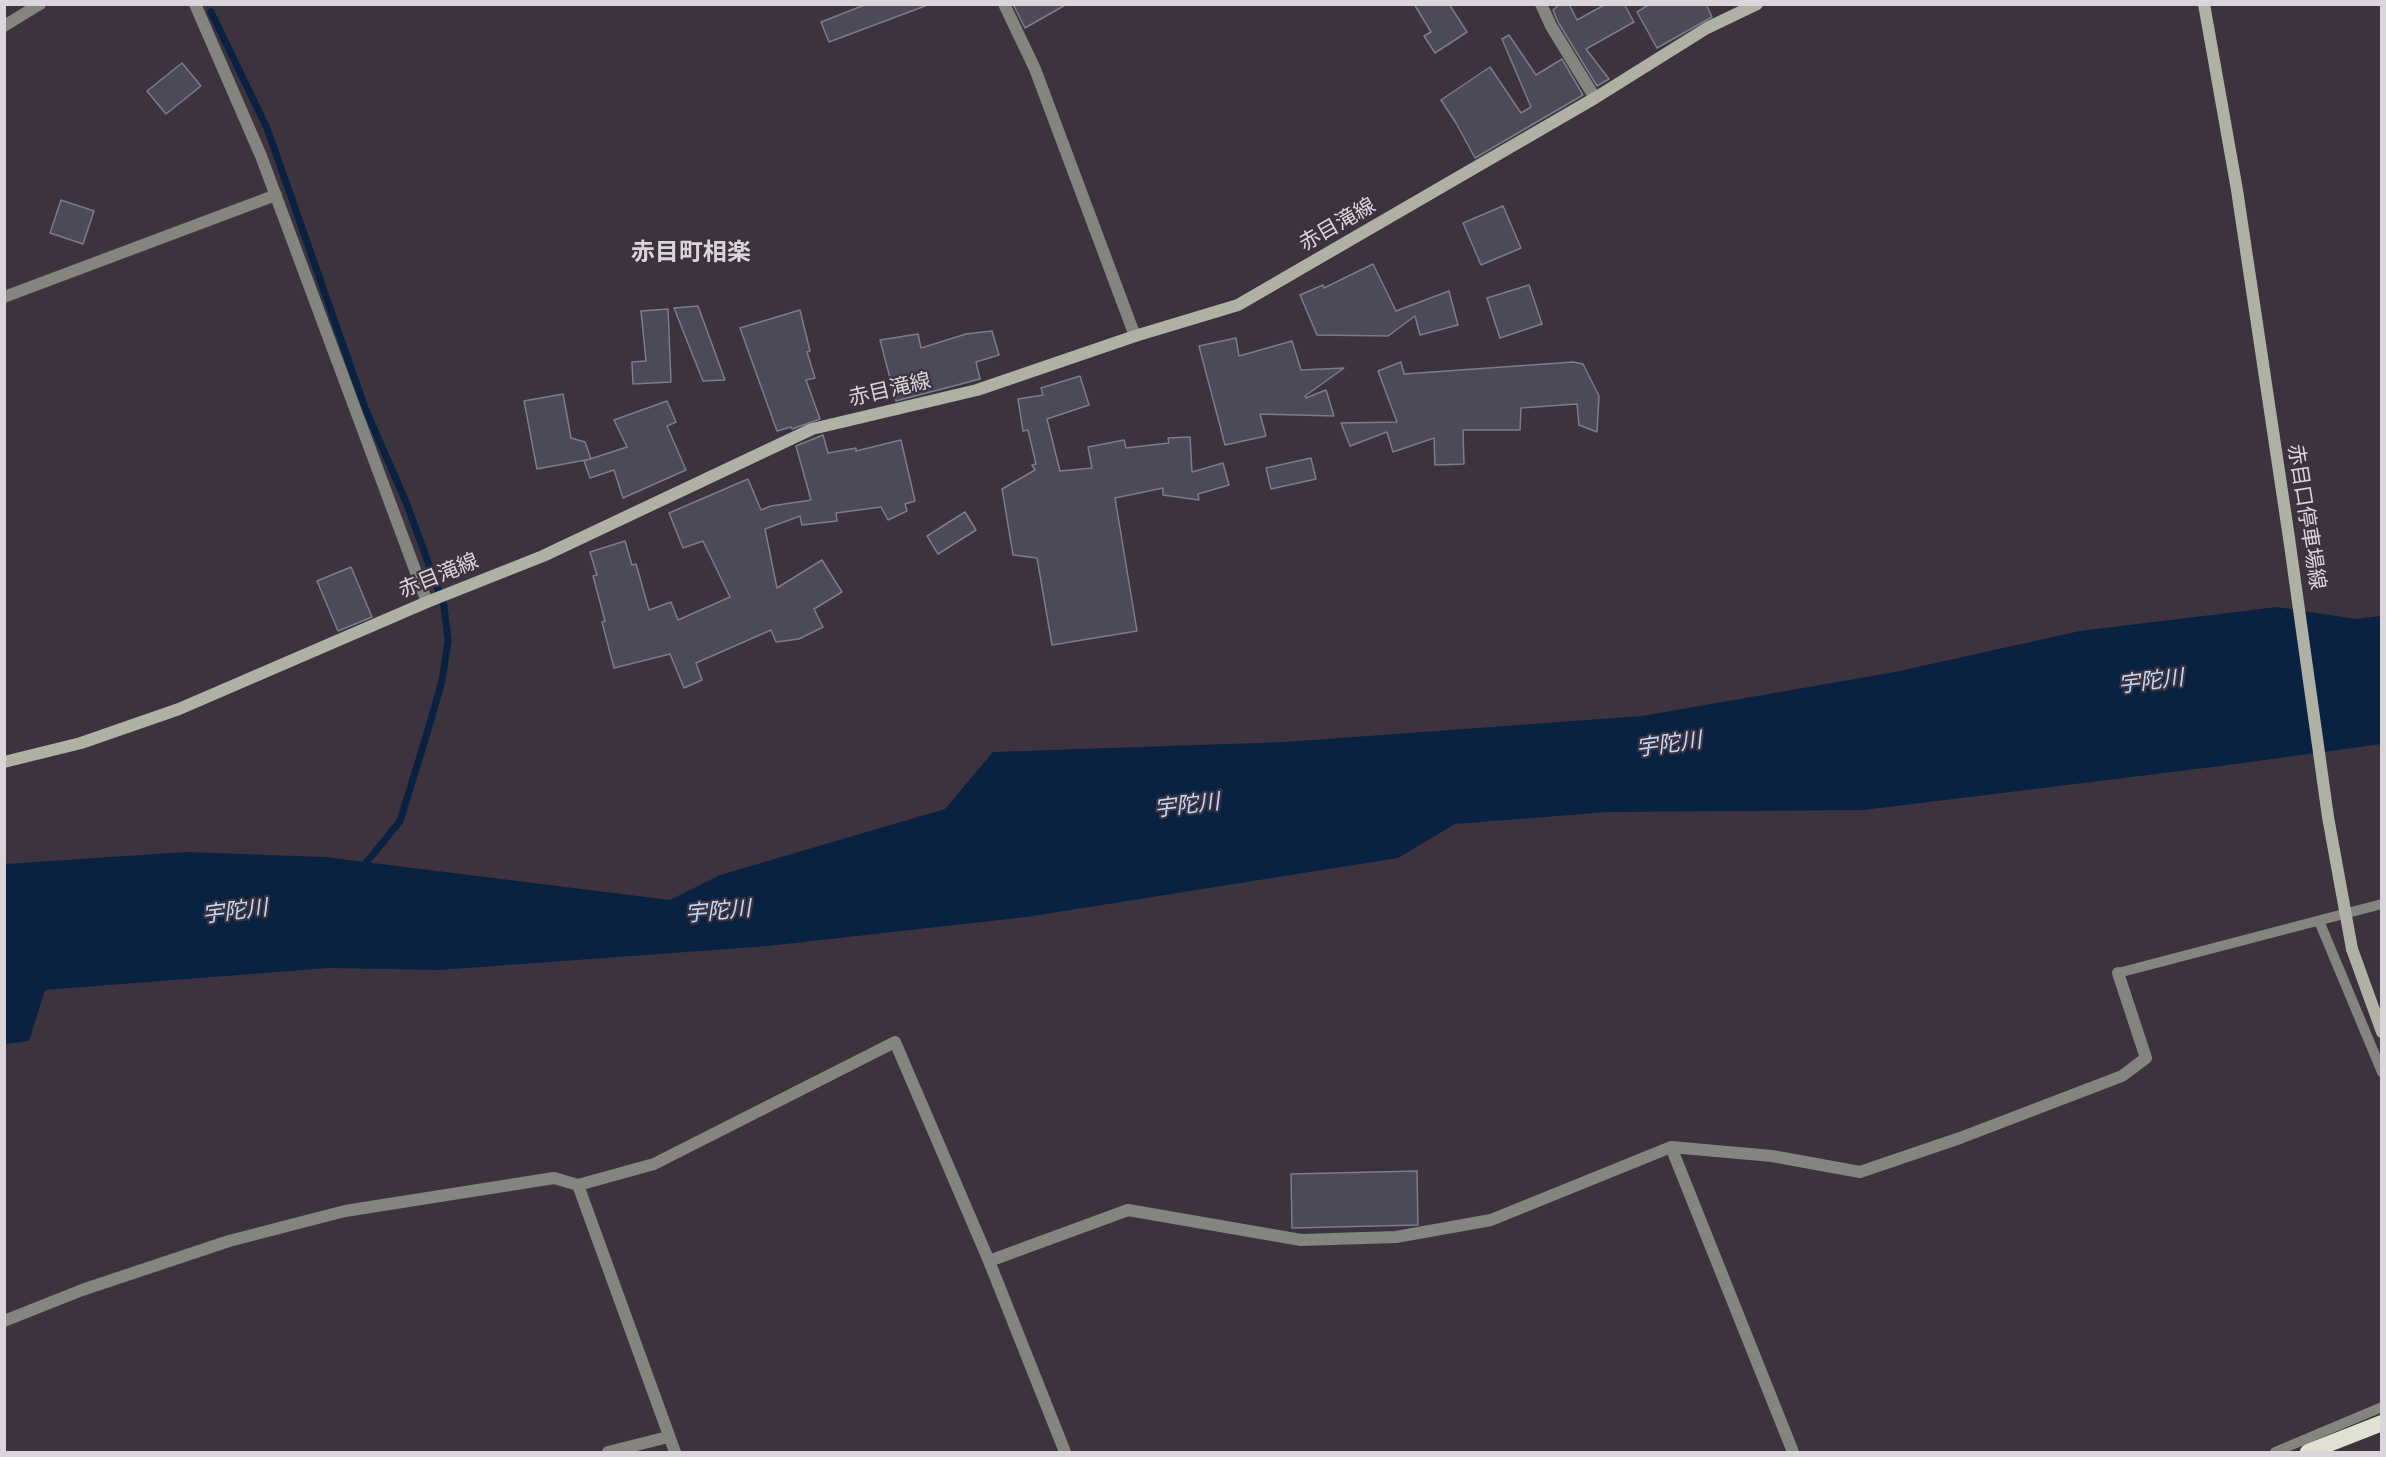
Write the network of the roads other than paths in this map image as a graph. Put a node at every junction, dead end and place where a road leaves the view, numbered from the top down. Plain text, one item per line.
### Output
1 (40, 4) edge
2 (195, 4) edge
3 (1004, 4) edge
4 (1541, 4) edge
5 (1757, 4) edge
6 (2204, 4) edge
7 (4, 26) edge
8 (1595, 98) junction
9 (276, 195) junction
10 (4, 297) edge
11 (1135, 336) junction
12 (427, 602) junction
13 (4, 762) edge
14 (2382, 904) edge
15 (2319, 921) junction
16 (2118, 973) joint
17 (2382, 1032) edge
18 (2382, 1072) edge
19 (1671, 1147) junction
20 (578, 1185) junction
21 (989, 1261) junction
22 (4, 1321) edge
23 (2382, 1407) edge
24 (2382, 1423) edge
25 (668, 1437) junction
26 (608, 1452) edge
27 (675, 1452) edge
28 (1065, 1452) edge
29 (1793, 1452) edge
30 (2276, 1452) edge
31 (2308, 1452) edge

1 - 7 street
2 - 9 street
3 - 11 street
4 - 8 street
5 - 8 main road, 赤目滝線
6 - 17 main road, 赤目口停車場線, bridge
8 - 11 main road, 赤目滝線
9 - 10 street
9 - 12 street
11 - 12 main road, 赤目滝線
12 - 13 main road, 赤目滝線
14 - 15 lane
15 - 16 lane
15 - 18 lane
16 - 19 street
19 - 21 street
19 - 29 street
20 - 21 street
20 - 22 street
20 - 25 street
21 - 28 street
23 - 30 lane
24 - 31 highway
25 - 26 street
25 - 27 street

